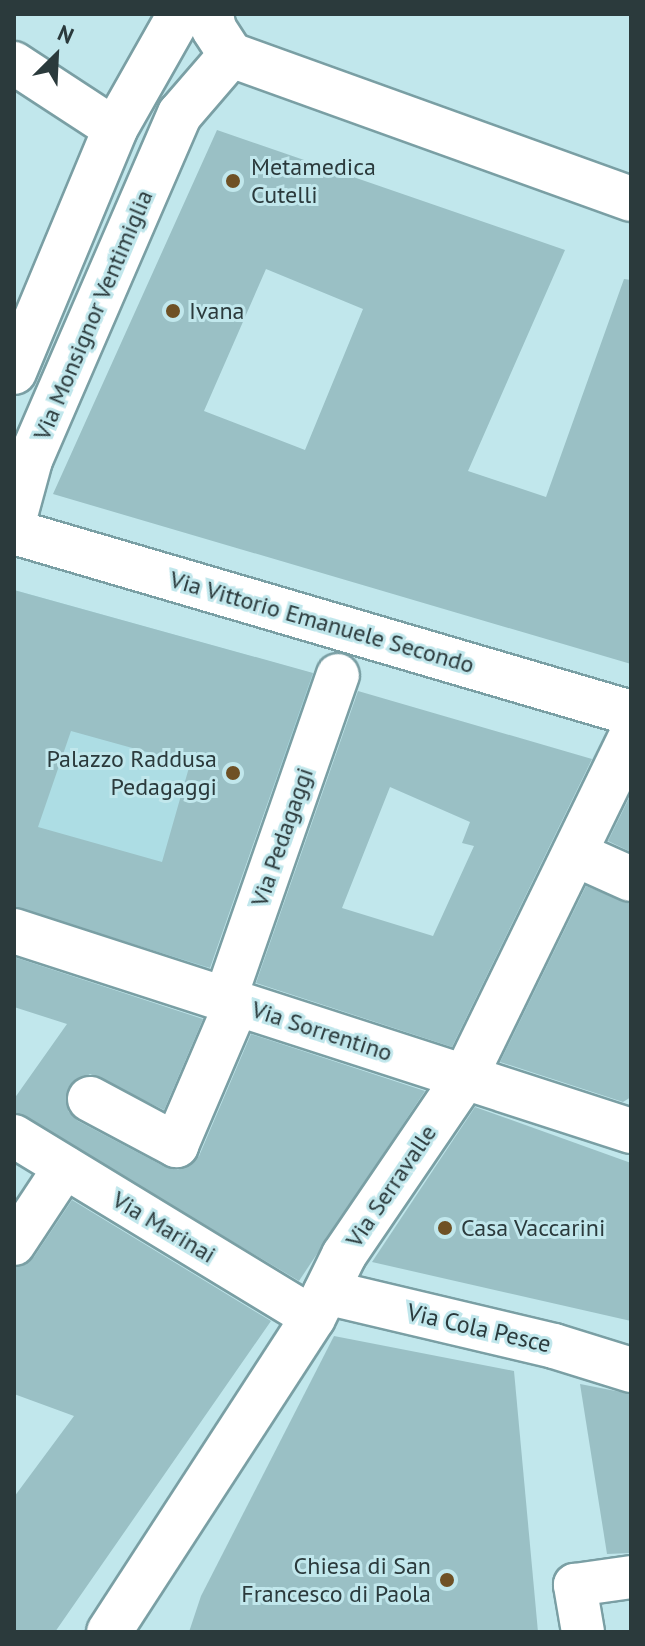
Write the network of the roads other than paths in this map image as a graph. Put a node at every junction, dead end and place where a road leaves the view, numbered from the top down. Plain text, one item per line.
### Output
1 (180, 14) edge
2 (211, 14) edge
3 (231, 55) junction
4 (14, 63) edge
5 (115, 129) junction
6 (631, 199) edge
7 (14, 372) edge
8 (14, 519) edge
9 (14, 532) edge
10 (338, 675) dead end
11 (631, 713) edge
12 (631, 737) edge
13 (575, 854) junction
14 (631, 879) edge
15 (14, 931) edge
16 (231, 1001) junction
17 (465, 1077) junction
18 (90, 1099) dead end
19 (631, 1131) edge
20 (14, 1136) edge
21 (65, 1167) junction
22 (14, 1244) edge
23 (319, 1305) junction
24 (631, 1370) edge
25 (631, 1577) edge
26 (114, 1624) edge
27 (583, 1632) edge

1 - 5 street, Via Monsignor Ventimiglia
2 - 3 street
3 - 6 street
3 - 8 street, Via Monsignor Ventimiglia
4 - 5 street
5 - 7 street, Via Monsignor Ventimiglia
9 - 11 street, Via Vittorio Emanuele Secondo
10 - 16 street, Via Pedagaggi
12 - 13 street, Via Serravalle
13 - 14 street
13 - 17 street, Via Serravalle
15 - 16 street, Via Sorrentino
16 - 17 street, Via Sorrentino
16 - 18 street
17 - 19 street, Via Sorrentino
17 - 23 street, Via Serravalle
20 - 21 street, Via Marinai
21 - 22 street
21 - 23 street, Via Marinai
23 - 24 street, Via Cola Pesce
23 - 26 street, Via Serravalle
25 - 27 street

